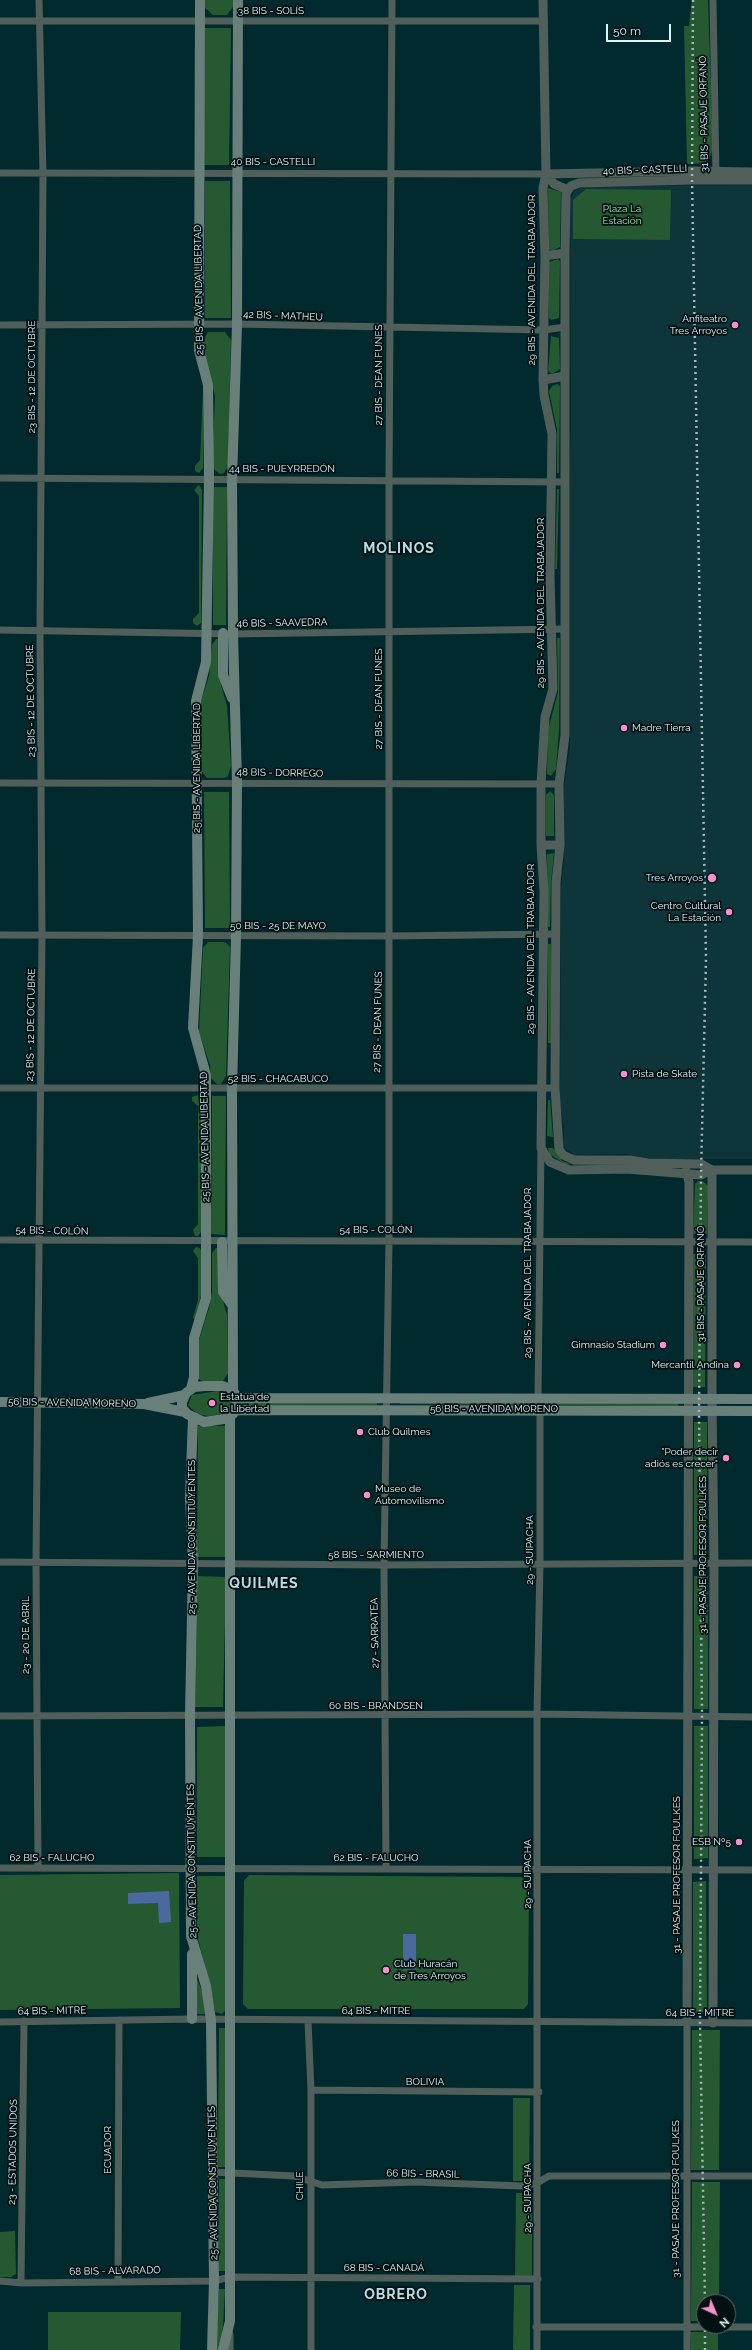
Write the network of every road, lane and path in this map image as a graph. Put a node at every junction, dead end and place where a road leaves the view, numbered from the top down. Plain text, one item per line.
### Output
1 (40, 0) edge
2 (200, 0) edge
3 (238, 0) edge
4 (392, 0) edge
5 (543, 0) edge
6 (713, 0) edge
7 (238, 20) junction
8 (392, 20) junction
9 (0, 21) edge
10 (200, 21) junction
11 (543, 21) junction
12 (39, 22) junction
13 (752, 172) edge
14 (0, 173) edge
15 (236, 173) junction
16 (390, 173) junction
17 (43, 174) junction
18 (198, 174) junction
19 (546, 174) junction
20 (658, 176) junction
21 (716, 176) junction
22 (752, 180) edge
23 (568, 190) junction
24 (565, 253) junction
25 (545, 256) junction
26 (237, 324) junction
27 (0, 325) edge
28 (42, 325) junction
29 (198, 326) junction
30 (565, 327) junction
31 (390, 329) junction
32 (544, 330) junction
33 (565, 376) junction
34 (543, 380) junction
35 (0, 478) edge
36 (42, 479) junction
37 (209, 479) junction
38 (389, 479) junction
39 (232, 480) junction
40 (552, 481) junction
41 (565, 482) junction
42 (550, 576) junction
43 (564, 576) junction
44 (565, 629) junction
45 (0, 630) edge
46 (40, 630) junction
47 (552, 630) junction
48 (389, 631) junction
49 (207, 633) junction
50 (228, 634) junction
51 (237, 782) junction
52 (0, 783) edge
53 (42, 783) junction
54 (196, 784) junction
55 (390, 784) junction
56 (541, 784) junction
57 (559, 784) junction
58 (560, 844) junction
59 (541, 845) junction
60 (556, 934) junction
61 (0, 935) edge
62 (42, 935) junction
63 (544, 935) junction
64 (198, 936) junction
65 (236, 936) junction
66 (389, 936) junction
67 (556, 1049) junction
68 (543, 1050) junction
69 (0, 1088) edge
70 (543, 1088) junction
71 (556, 1088) junction
72 (40, 1089) junction
73 (232, 1089) junction
74 (207, 1090) junction
75 (387, 1090) junction
76 (559, 1142) junction
77 (541, 1145) junction
78 (685, 1164) junction
79 (712, 1170) junction
80 (752, 1170) edge
81 (687, 1175) junction
82 (0, 1240) edge
83 (389, 1240) junction
84 (39, 1241) junction
85 (206, 1242) junction
86 (227, 1242) junction
87 (541, 1242) junction
88 (688, 1242) junction
89 (712, 1242) junction
90 (752, 1242) edge
91 (188, 1392) junction
92 (235, 1395) junction
93 (386, 1397) junction
94 (538, 1397) junction
95 (712, 1399) junction
96 (752, 1399) edge
97 (688, 1400) junction
98 (0, 1402) edge
99 (39, 1402) junction
100 (144, 1404) junction
101 (386, 1409) junction
102 (540, 1410) junction
103 (688, 1410) junction
104 (713, 1410) junction
105 (752, 1411) edge
106 (185, 1412) junction
107 (233, 1412) junction
108 (193, 1418) junction
109 (0, 1562) edge
110 (192, 1562) junction
111 (36, 1563) junction
112 (232, 1563) junction
113 (714, 1563) junction
114 (752, 1563) edge
115 (540, 1564) junction
116 (689, 1564) junction
117 (384, 1565) junction
118 (537, 1714) junction
119 (190, 1715) junction
120 (0, 1716) edge
121 (229, 1716) junction
122 (386, 1716) junction
123 (689, 1716) junction
124 (752, 1716) edge
125 (37, 1717) junction
126 (713, 1717) junction
127 (191, 1867) junction
128 (0, 1868) edge
129 (38, 1868) junction
130 (230, 1868) junction
131 (386, 1868) junction
132 (538, 1869) junction
133 (688, 1870) junction
134 (713, 1870) junction
135 (752, 1870) edge
136 (191, 1936) junction
137 (192, 2019) junction
138 (119, 2020) junction
139 (211, 2020) junction
140 (230, 2020) junction
141 (24, 2021) junction
142 (308, 2021) junction
143 (0, 2022) edge
144 (538, 2022) junction
145 (687, 2023) junction
146 (713, 2023) junction
147 (752, 2023) edge
148 (311, 2090) junction
149 (539, 2092) junction
150 (212, 2172) junction
151 (230, 2172) junction
152 (686, 2175) junction
153 (752, 2176) edge
154 (310, 2179) junction
155 (537, 2183) junction
156 (230, 2277) junction
157 (309, 2279) junction
158 (538, 2279) junction
159 (214, 2280) junction
160 (0, 2281) edge
161 (118, 2281) junction
162 (21, 2282) junction
163 (230, 2321) junction
164 (536, 2327) junction
165 (687, 2327) junction
166 (752, 2327) edge
167 (212, 2350) edge
168 (223, 2350) edge
169 (230, 2350) edge
170 (311, 2350) edge
171 (537, 2350) edge
172 (687, 2350) edge

1 - 12 street, 23 BIS - 12 DE OCTUBRE
2 - 10 main road, 25 BIS - AVENIDA LIBERTAD
3 - 7 main road
4 - 8 street, 27 BIS - DEAN FUNES
5 - 11 street, 29 BIS - AVENIDA DEL TRABAJADOR
6 - 21 street, 31 BIS - PASAJE ORFANÓ
7 - 8 street, 38 BIS - SOLÍS
7 - 10 street, 38 BIS - SOLÍS
7 - 15 main road
8 - 11 street, 38 BIS - SOLÍS
8 - 16 street, 27 BIS - DEAN FUNES
9 - 12 street, 38 BIS - SOLÍS
10 - 12 street, 38 BIS - SOLÍS
10 - 18 main road, 25 BIS - AVENIDA LIBERTAD
11 - 19 street, 29 BIS - AVENIDA DEL TRABAJADOR
12 - 17 street, 23 BIS - 12 DE OCTUBRE
13 - 21 street, 40 BIS - CASTELLI
14 - 17 street, 40 BIS - CASTELLI
15 - 16 street, 40 BIS - CASTELLI
15 - 18 street, 40 BIS - CASTELLI
15 - 26 main road
16 - 19 street, 40 BIS - CASTELLI
16 - 31 street, 27 BIS - DEAN FUNES
17 - 18 street, 40 BIS - CASTELLI
17 - 28 street, 23 BIS - 12 DE OCTUBRE
18 - 29 main road, 25 BIS - AVENIDA LIBERTAD
19 - 20 street, 40 BIS - CASTELLI
19 - 23 street
19 - 25 street, 29 BIS - AVENIDA DEL TRABAJADOR
20 - 21 street, 40 BIS - CASTELLI
20 - 23 street, 40 BIS - CASTELLI
21 - 22 street, 40 BIS - CASTELLI
23 - 24 street
24 - 25 street
24 - 30 street
25 - 32 street, 29 BIS - AVENIDA DEL TRABAJADOR
26 - 29 street, 42 BIS - MATHEU
26 - 31 street, 42 BIS - MATHEU
26 - 39 main road
27 - 28 street, 42 BIS - MATHEU
28 - 29 street, 42 BIS - MATHEU
28 - 36 street, 23 BIS - 12 DE OCTUBRE
29 - 37 main road, 25 BIS - AVENIDA LIBERTAD
30 - 32 street, 42 BIS - MATHEU
30 - 33 street
31 - 32 street, 42 BIS - MATHEU
31 - 38 street, 27 BIS - DEAN FUNES
32 - 34 street, 29 BIS - AVENIDA DEL TRABAJADOR
33 - 34 street
33 - 41 street
34 - 40 street, 29 BIS - AVENIDA DEL TRABAJADOR
35 - 36 street, 44 BIS - PUEYRREDÓN
36 - 37 street, 44 BIS - PUEYRREDÓN
36 - 46 street, 23 BIS - 12 DE OCTUBRE
37 - 39 street, 44 BIS - PUEYRREDÓN
37 - 49 main road, 25 BIS - AVENIDA LIBERTAD
38 - 39 street, 44 BIS - PUEYRREDÓN
38 - 40 street, 44 BIS - PUEYRREDÓN
38 - 48 street, 27 BIS - DEAN FUNES
39 - 50 main road
40 - 41 street, 44 BIS - PUEYRREDÓN
40 - 42 street, 29 BIS - AVENIDA DEL TRABAJADOR
41 - 43 street
42 - 43 street
42 - 47 street, 29 BIS - AVENIDA DEL TRABAJADOR
43 - 44 street
44 - 47 street, 46 BIS - SAAVEDRA
44 - 57 street
45 - 46 street, 46 BIS - SAAVEDRA
46 - 49 street, 46 BIS - SAAVEDRA
46 - 53 street, 23 BIS - 12 DE OCTUBRE
47 - 48 street, 46 BIS - SAAVEDRA
47 - 56 street, 29 BIS - AVENIDA DEL TRABAJADOR
48 - 50 street, 46 BIS - SAAVEDRA
48 - 55 street, 27 BIS - DEAN FUNES
49 - 50 street, 46 BIS - SAAVEDRA
49 - 54 main road, 25 BIS - AVENIDA LIBERTAD
50 - 51 main road
51 - 54 street, 48 BIS - DORREGO
51 - 55 street, 48 BIS - DORREGO
51 - 65 main road
52 - 53 street, 48 BIS - DORREGO
53 - 54 street, 48 BIS - DORREGO
53 - 62 street, 23 BIS - 12 DE OCTUBRE
54 - 64 main road, 25 BIS - AVENIDA LIBERTAD
55 - 56 street, 48 BIS - DORREGO
55 - 66 street, 27 BIS - DEAN FUNES
56 - 57 street, 48 BIS - DORREGO
56 - 59 street, 29 BIS - AVENIDA DEL TRABAJADOR
57 - 58 street
58 - 59 street
58 - 60 street
59 - 63 street, 29 BIS - AVENIDA DEL TRABAJADOR
60 - 63 street, 50 BIS - 25 DE MAYO
60 - 67 street
61 - 62 street, 50 BIS - 25 DE MAYO
62 - 64 street, 50 BIS - 25 DE MAYO
62 - 72 street, 23 BIS - 12 DE OCTUBRE
63 - 66 street, 50 BIS - 25 DE MAYO
63 - 68 street, 29 BIS - AVENIDA DEL TRABAJADOR
64 - 65 street, 50 BIS - 25 DE MAYO
64 - 74 main road, 25 BIS - AVENIDA LIBERTAD
65 - 66 street, 50 BIS - 25 DE MAYO
65 - 73 main road
66 - 75 street, 27 BIS - DEAN FUNES
67 - 68 street
67 - 71 street
68 - 70 street, 29 BIS - AVENIDA DEL TRABAJADOR
69 - 72 street, 52 BIS - CHACABUCO
70 - 71 street, 52 BIS - CHACABUCO
70 - 75 street, 52 BIS - CHACABUCO
70 - 77 street, 29 BIS - AVENIDA DEL TRABAJADOR
71 - 76 street
72 - 74 street, 52 BIS - CHACABUCO
72 - 84 street, 23 BIS - 12 DE OCTUBRE
73 - 74 street, 52 BIS - CHACABUCO
73 - 75 street, 52 BIS - CHACABUCO
73 - 86 main road
74 - 85 main road, 25 BIS - AVENIDA LIBERTAD
75 - 83 street, 27 BIS - DEAN FUNES
76 - 77 street
76 - 78 street
77 - 81 street
77 - 87 street, 29 BIS - AVENIDA DEL TRABAJADOR
78 - 79 street
78 - 81 street, 31 BIS - PASAJE ORFANÓ
79 - 80 street
79 - 81 street
79 - 89 street, 31 BIS - PASAJE ORFANÓ
81 - 88 street, 31 BIS - PASAJE ORFANÓ
82 - 84 street, 54 BIS - COLÓN
83 - 86 street, 54 BIS - COLÓN
83 - 87 street, 54 BIS - COLÓN
83 - 93 street, 27 BIS - DEAN FUNES
84 - 85 street, 54 BIS - COLÓN
84 - 99 street, 23 BIS - 12 DE OCTUBRE
85 - 86 street, 54 BIS - COLÓN
85 - 91 main road, 25 BIS - AVENIDA LIBERTAD
86 - 92 main road
87 - 88 street, 54 BIS - COLÓN
87 - 94 street, 29 BIS - AVENIDA DEL TRABAJADOR
88 - 89 street, 54 BIS - COLÓN
88 - 97 street, 31 BIS - PASAJE ORFANÓ
89 - 90 street, 54 BIS - COLÓN
89 - 95 street, 31 BIS - PASAJE ORFANÓ
91 - 92 main road
91 - 100 main road, 56 BIS - AVENIDA MORENO
91 - 106 main road
92 - 93 main road, 56 BIS - AVENIDA MORENO
92 - 107 main road
93 - 94 main road, 56 BIS - AVENIDA MORENO
93 - 101 street, 27 - SARRATEA
94 - 97 main road, 56 BIS - AVENIDA MORENO
94 - 102 street, 29 - SUIPACHA
95 - 96 main road, 56 BIS - AVENIDA MORENO
95 - 97 main road, 56 BIS - AVENIDA MORENO
95 - 104 street, 31 - PASAJE PROFESOR FOULKES
97 - 103 street, 31 - PASAJE PROFESOR FOULKES
98 - 99 main road, 56 BIS - AVENIDA MORENO
99 - 100 main road, 56 BIS - AVENIDA MORENO
99 - 111 street, 23 - 20 DE ABRIL
100 - 106 main road, 56 BIS - AVENIDA MORENO
101 - 102 main road, 56 BIS - AVENIDA MORENO
101 - 107 main road, 56 BIS - AVENIDA MORENO
101 - 117 street, 27 - SARRATEA
102 - 103 main road, 56 BIS - AVENIDA MORENO
102 - 115 street, 29 - SUIPACHA
103 - 104 main road, 56 BIS - AVENIDA MORENO
103 - 116 street, 31 - PASAJE PROFESOR FOULKES
104 - 105 main road, 56 BIS - AVENIDA MORENO
104 - 113 street, 31 - PASAJE PROFESOR FOULKES
106 - 108 main road
107 - 108 main road
107 - 112 main road, 25 - AVENIDA CONSTITUYENTES
108 - 110 main road, 25 - AVENIDA CONSTITUYENTES
109 - 111 street, 58 BIS - SARMIENTO
110 - 111 street, 58 BIS - SARMIENTO
110 - 112 street, 58 BIS - SARMIENTO
110 - 119 main road, 25 - AVENIDA CONSTITUYENTES
111 - 125 street, 23 - 20 DE ABRIL
112 - 117 street, 58 BIS - SARMIENTO
112 - 121 main road, 25 - AVENIDA CONSTITUYENTES
113 - 114 street, 58 BIS - SARMIENTO
113 - 116 street, 58 BIS - SARMIENTO
113 - 126 street, 31 - PASAJE PROFESOR FOULKES
115 - 116 street, 58 BIS - SARMIENTO
115 - 117 street, 58 BIS - SARMIENTO
115 - 118 street, 29 - SUIPACHA
116 - 123 street, 31 - PASAJE PROFESOR FOULKES
117 - 122 street, 27 - SARRATEA
118 - 122 street, 60 BIS - BRANDSEN
118 - 123 street, 60 BIS - BRANDSEN
118 - 132 street, 29 - SUIPACHA
119 - 121 street, 60 BIS - BRANDSEN
119 - 125 street, 60 BIS - BRANDSEN
119 - 127 main road, 25 - AVENIDA CONSTITUYENTES
120 - 125 street, 60 BIS - BRANDSEN
121 - 122 street, 60 BIS - BRANDSEN
121 - 130 main road, 25 - AVENIDA CONSTITUYENTES
122 - 131 street, 27 - SARRATEA
123 - 126 street, 60 BIS - BRANDSEN
123 - 133 street, 31 - PASAJE PROFESOR FOULKES
124 - 126 street, 60 BIS - BRANDSEN
125 - 129 street, 23 - 20 DE ABRIL
126 - 134 street, 31 - PASAJE PROFESOR FOULKES
127 - 129 street, 62 BIS - FALUCHO
127 - 130 street, 62 BIS - FALUCHO
127 - 136 main road, 25 - AVENIDA CONSTITUYENTES
128 - 129 street, 62 BIS - FALUCHO
130 - 131 street, 62 BIS - FALUCHO
130 - 140 main road, 25 - AVENIDA CONSTITUYENTES
131 - 132 street, 62 BIS - FALUCHO
132 - 133 street, 62 BIS - FALUCHO
132 - 144 street, 29 - SUIPACHA
133 - 134 street, 62 BIS - FALUCHO
133 - 145 street, 31 - PASAJE PROFESOR FOULKES
134 - 135 street, 62 BIS - FALUCHO
134 - 146 street, 31 - PASAJE PROFESOR FOULKES
136 - 137 main road
136 - 139 main road, 25 - AVENIDA CONSTITUYENTES
137 - 138 street, 64 BIS - MITRE
137 - 139 street, 64 BIS - MITRE
138 - 141 street, 64 BIS - MITRE
138 - 161 street, ECUADOR
139 - 140 street, 64 BIS - MITRE
139 - 150 main road, 25 - AVENIDA CONSTITUYENTES
140 - 142 street, 64 BIS - MITRE
140 - 151 main road, 25 - AVENIDA CONSTITUYENTES
141 - 143 street, 64 BIS - MITRE
141 - 162 street, 23 - ESTADOS UNIDOS
142 - 144 street, 64 BIS - MITRE
142 - 148 street, CHILE
144 - 145 street, 64 BIS - MITRE
144 - 149 street, 29 - SUIPACHA
145 - 146 street, 64 BIS - MITRE
145 - 152 street, 31 - PASAJE PROFESOR FOULKES
146 - 147 street, 64 BIS - MITRE
148 - 149 street, BOLIVIA
148 - 154 street, CHILE
149 - 155 street, 29 - SUIPACHA
150 - 151 street, 66 BIS - BRASIL
150 - 159 main road, 25 - AVENIDA CONSTITUYENTES
151 - 154 street, 66 BIS - BRASIL
151 - 156 main road, 25 - AVENIDA CONSTITUYENTES
152 - 153 street, 66 BIS - BRASIL
152 - 155 street, 66 BIS - BRASIL
152 - 165 street, 31 - PASAJE PROFESOR FOULKES
154 - 155 street, 66 BIS - BRASIL
154 - 157 street, CHILE
155 - 158 street, 29 - SUIPACHA
156 - 157 street, 68 BIS - CANADÁ
156 - 159 street, 68 BIS - ALVARADO
156 - 163 main road, 25 - AVENIDA CONSTITUYENTES
157 - 158 street, 68 BIS - CANADÁ
157 - 170 street, CHILE
158 - 164 street, 29 - SUIPACHA
159 - 161 street, 68 BIS - ALVARADO
159 - 167 main road, 25 - AVENIDA CONSTITUYENTES
160 - 162 street, 68 BIS - ALVARADO
161 - 162 street, 68 BIS - ALVARADO
163 - 168 main road, 25 - AVENIDA CONSTITUYENTES
163 - 169 street, 25 - AVENIDA CONSTITUYENTES
164 - 165 street
164 - 171 street, 29 - SUIPACHA
165 - 166 street
165 - 172 street, 31 - PASAJE PROFESOR FOULKES

